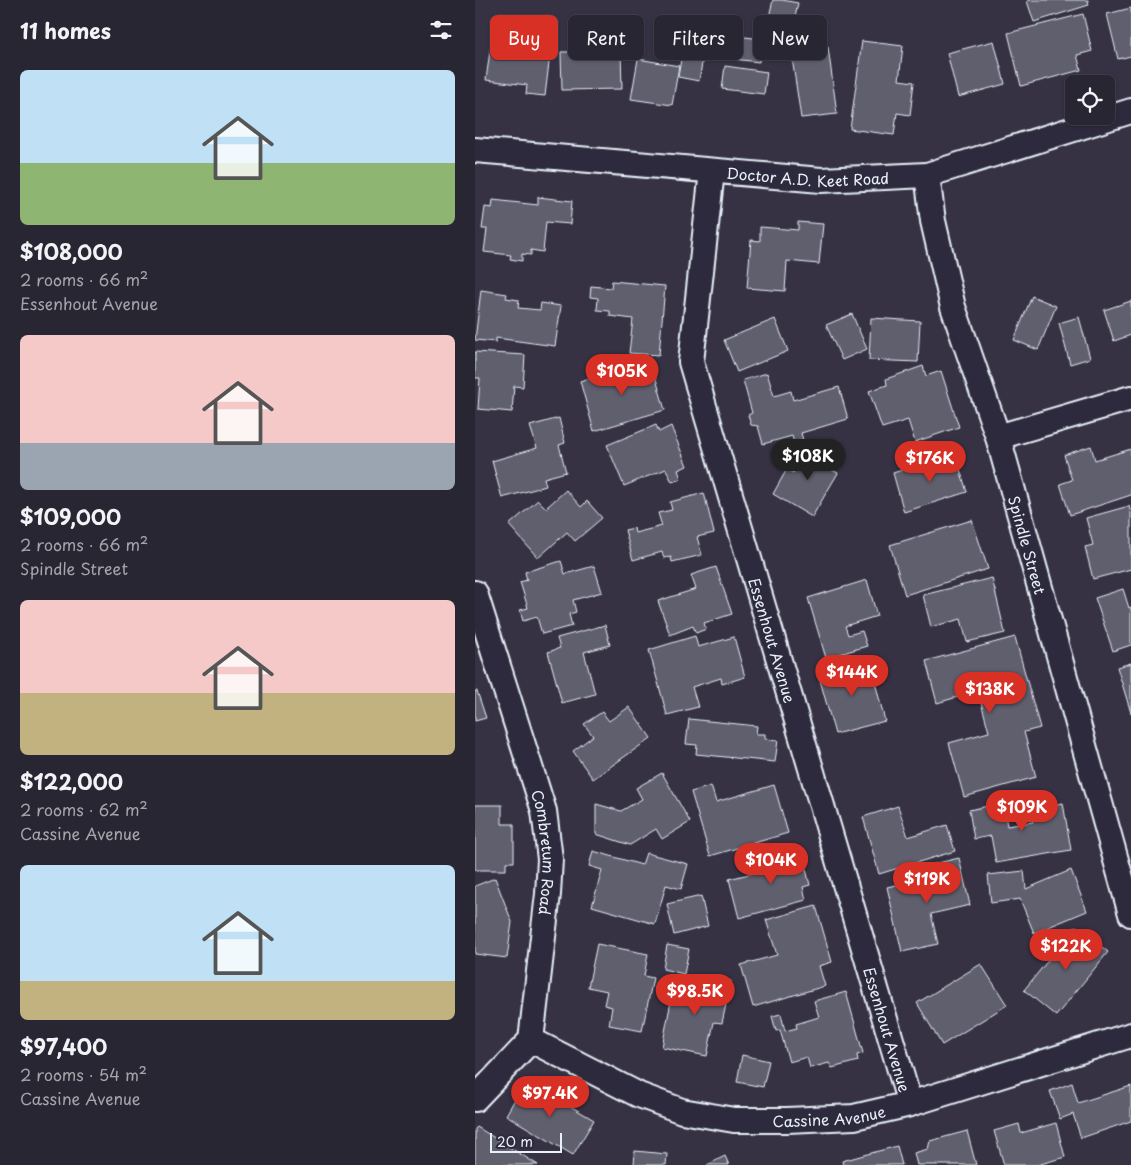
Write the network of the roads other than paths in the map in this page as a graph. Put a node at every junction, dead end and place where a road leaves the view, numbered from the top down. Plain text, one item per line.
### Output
1 (1131, 111) edge
2 (475, 150) edge
3 (712, 171) junction
4 (927, 175) junction
5 (1131, 398) edge
6 (998, 437) junction
7 (475, 593) edge
8 (1131, 914) edge
9 (1131, 1035) edge
10 (531, 1040) junction
11 (475, 1099) edge
12 (910, 1104) junction

1 - 4 street, Doctor A.D. Keet Road
2 - 3 street, Doctor A.D. Keet Road
3 - 4 street, Doctor A.D. Keet Road
3 - 12 street, Essenhout Avenue
4 - 6 street, Spindle Street
5 - 6 street
6 - 8 street, Spindle Street
7 - 10 street, Combretum Road
9 - 12 street, Cassine Avenue
10 - 11 street
10 - 12 street, Cassine Avenue

